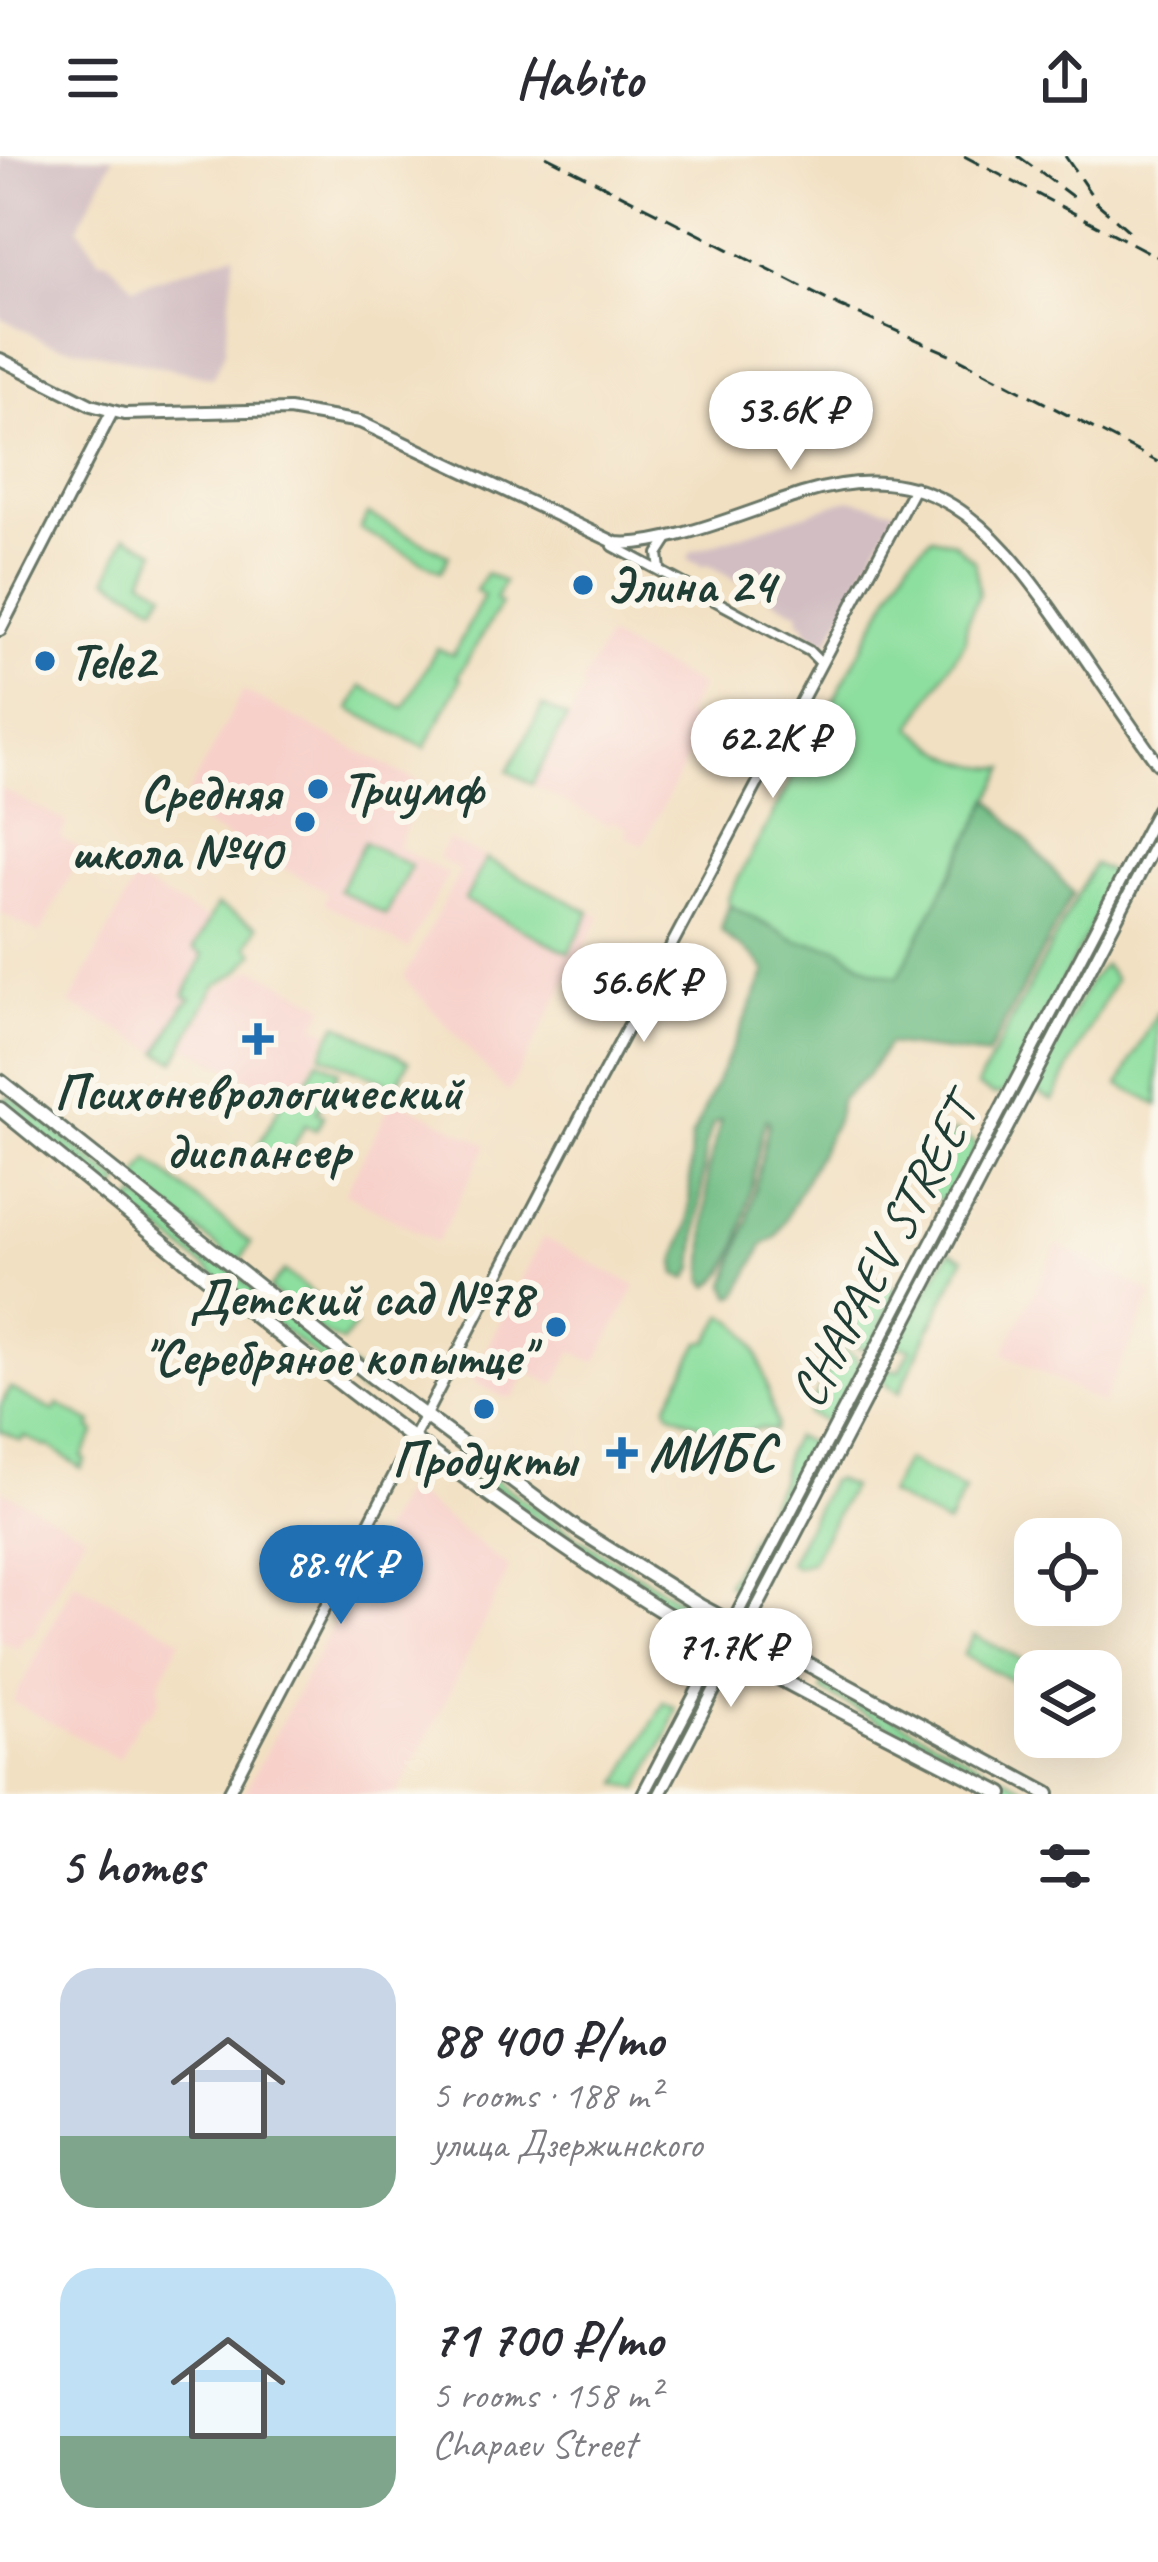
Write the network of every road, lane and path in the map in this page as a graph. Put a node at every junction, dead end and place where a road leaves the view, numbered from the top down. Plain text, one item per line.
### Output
1 (0, 359) edge
2 (112, 412) junction
3 (915, 487) junction
4 (673, 535) junction
5 (596, 536) junction
6 (663, 574) junction
7 (0, 630) edge
8 (821, 663) junction
9 (1155, 758) edge
10 (1158, 808) edge
11 (1156, 844) edge
12 (1050, 1017) junction
13 (1062, 1024) junction
14 (0, 1081) edge
15 (0, 1108) edge
16 (374, 1378) junction
17 (358, 1396) junction
18 (426, 1418) junction
19 (415, 1440) junction
20 (477, 1456) junction
21 (462, 1475) junction
22 (732, 1623) junction
23 (746, 1631) junction
24 (721, 1645) junction
25 (735, 1652) junction
26 (819, 1672) junction
27 (808, 1692) junction
28 (228, 1794) edge
29 (644, 1794) edge
30 (660, 1794) edge
31 (1002, 1794) edge
32 (1048, 1794) edge

1 - 2 main road
2 - 5 main road
2 - 7 main road
3 - 4 main road
3 - 8 street
3 - 9 main road
4 - 5 main road
4 - 6 street
5 - 6 street
6 - 8 street
8 - 18 street
10 - 12 main road, CHAPAEV STREET
11 - 13 main road, CHAPAEV STREET
12 - 13 main road
12 - 22 main road, CHAPAEV STREET
13 - 23 main road, CHAPAEV STREET
14 - 16 main road
15 - 17 main road
16 - 17 main road
16 - 18 main road
17 - 19 main road
18 - 19 street
18 - 20 main road
19 - 21 main road
19 - 28 street
20 - 21 main road
20 - 22 main road
21 - 24 main road
22 - 23 main road
22 - 24 main road, CHAPAEV STREET
23 - 25 main road, CHAPAEV STREET
23 - 26 main road
24 - 25 main road
24 - 29 main road, CHAPAEV STREET
25 - 27 main road
25 - 30 main road, CHAPAEV STREET
26 - 27 main road
26 - 32 main road
27 - 31 main road

